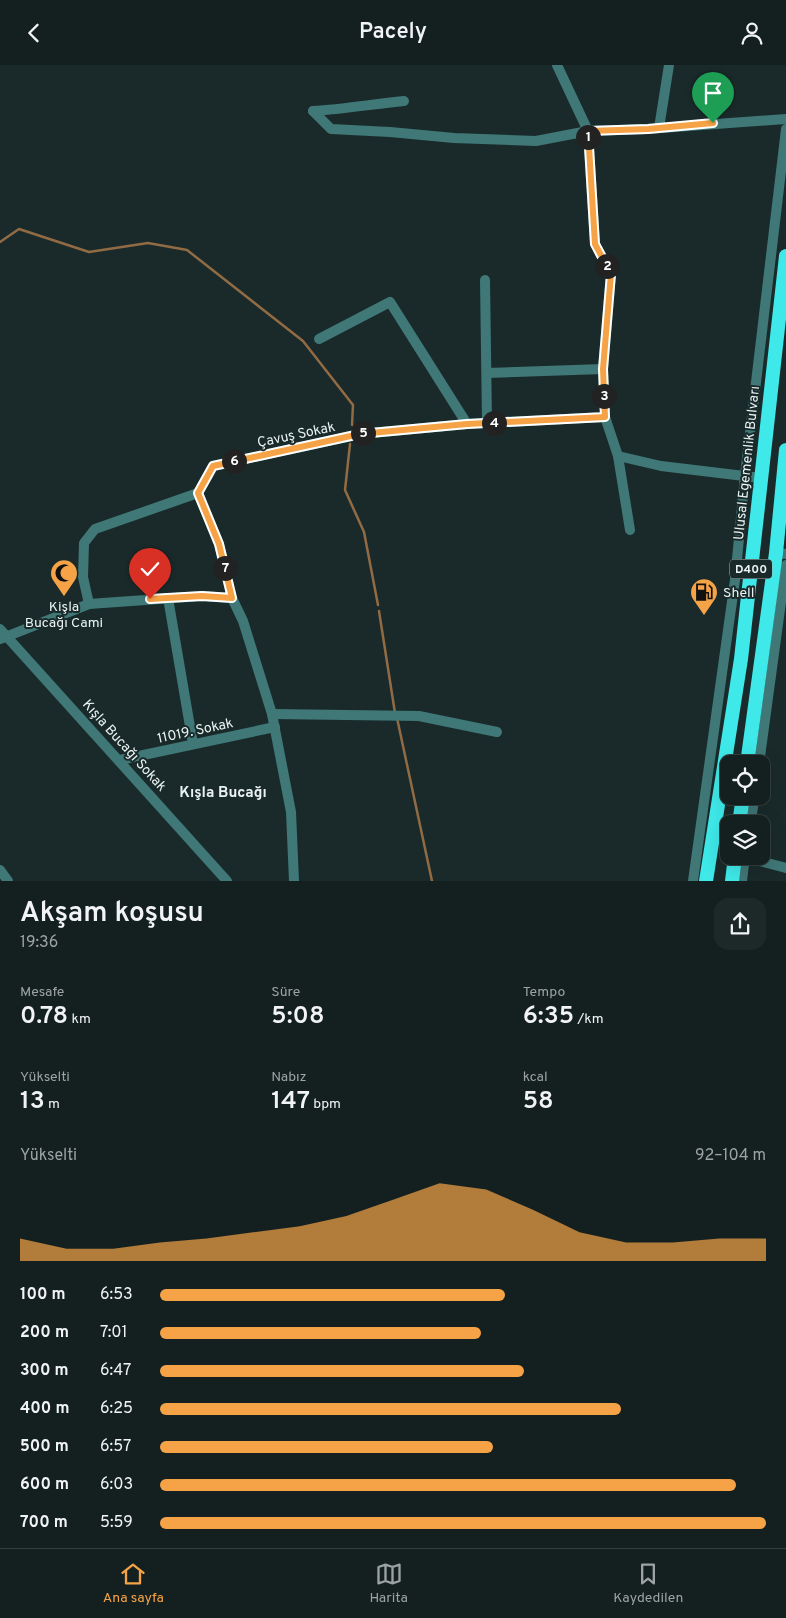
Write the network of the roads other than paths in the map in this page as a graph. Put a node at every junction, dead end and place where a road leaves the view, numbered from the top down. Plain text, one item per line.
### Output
1 (556, 65) edge
2 (669, 65) edge
3 (404, 101) dead end
4 (786, 119) edge
5 (660, 128) junction
6 (786, 129) edge
7 (588, 131) junction
8 (786, 257) edge
9 (484, 280) dead end
10 (319, 339) dead end
11 (603, 369) junction
12 (487, 373) junction
13 (605, 417) junction
14 (487, 423) junction
15 (467, 424) junction
16 (786, 449) edge
17 (618, 456) junction
18 (745, 475) junction
19 (761, 478) junction
20 (198, 493) junction
21 (630, 530) dead end
22 (781, 554) edge
23 (786, 565) edge
24 (168, 598) junction
25 (232, 598) junction
26 (89, 604) junction
27 (2, 634) edge
28 (272, 714) junction
29 (275, 727) junction
30 (497, 732) dead end
31 (193, 744) junction
32 (748, 755) edge
33 (760, 755) edge
34 (120, 760) junction
35 (770, 864) edge
36 (738, 865) edge
37 (741, 865) edge
38 (786, 868) edge
39 (0, 870) edge
40 (224, 877) edge
41 (8, 881) edge
42 (212, 881) edge
43 (294, 881) edge
44 (693, 881) edge
45 (706, 881) edge
46 (732, 881) edge
47 (742, 881) edge

1 - 7 street
2 - 5 street
3 - 7 street
4 - 5 street
5 - 7 street
6 - 18 street
7 - 11 street
8 - 19 highway, Ulusal Egemenlik Bulvarı / D400
9 - 12 street
10 - 15 street
11 - 12 street
11 - 13 street
12 - 14 street
13 - 14 street, Çavuş Sokak
13 - 17 street
14 - 15 street, Çavuş Sokak
15 - 20 street, Çavuş Sokak
16 - 22 highway, D400
17 - 18 street
17 - 21 street
18 - 19 street
18 - 44 street
19 - 45 highway, Ulusal Egemenlik Bulvarı / D400
20 - 25 street
20 - 26 street
22 - 32 highway, D400
23 - 33 street
24 - 25 street
24 - 26 street
24 - 31 street
25 - 28 street
26 - 27 street
27 - 34 street, Kışla Bucağı Sokak
28 - 29 street
28 - 30 street
29 - 31 street, 11019. Sokak
29 - 43 street
31 - 34 street, 11019. Sokak
34 - 40 street, Kışla Bucağı Sokak
35 - 38 street
36 - 46 highway
37 - 47 street
39 - 41 street
40 - 42 street

